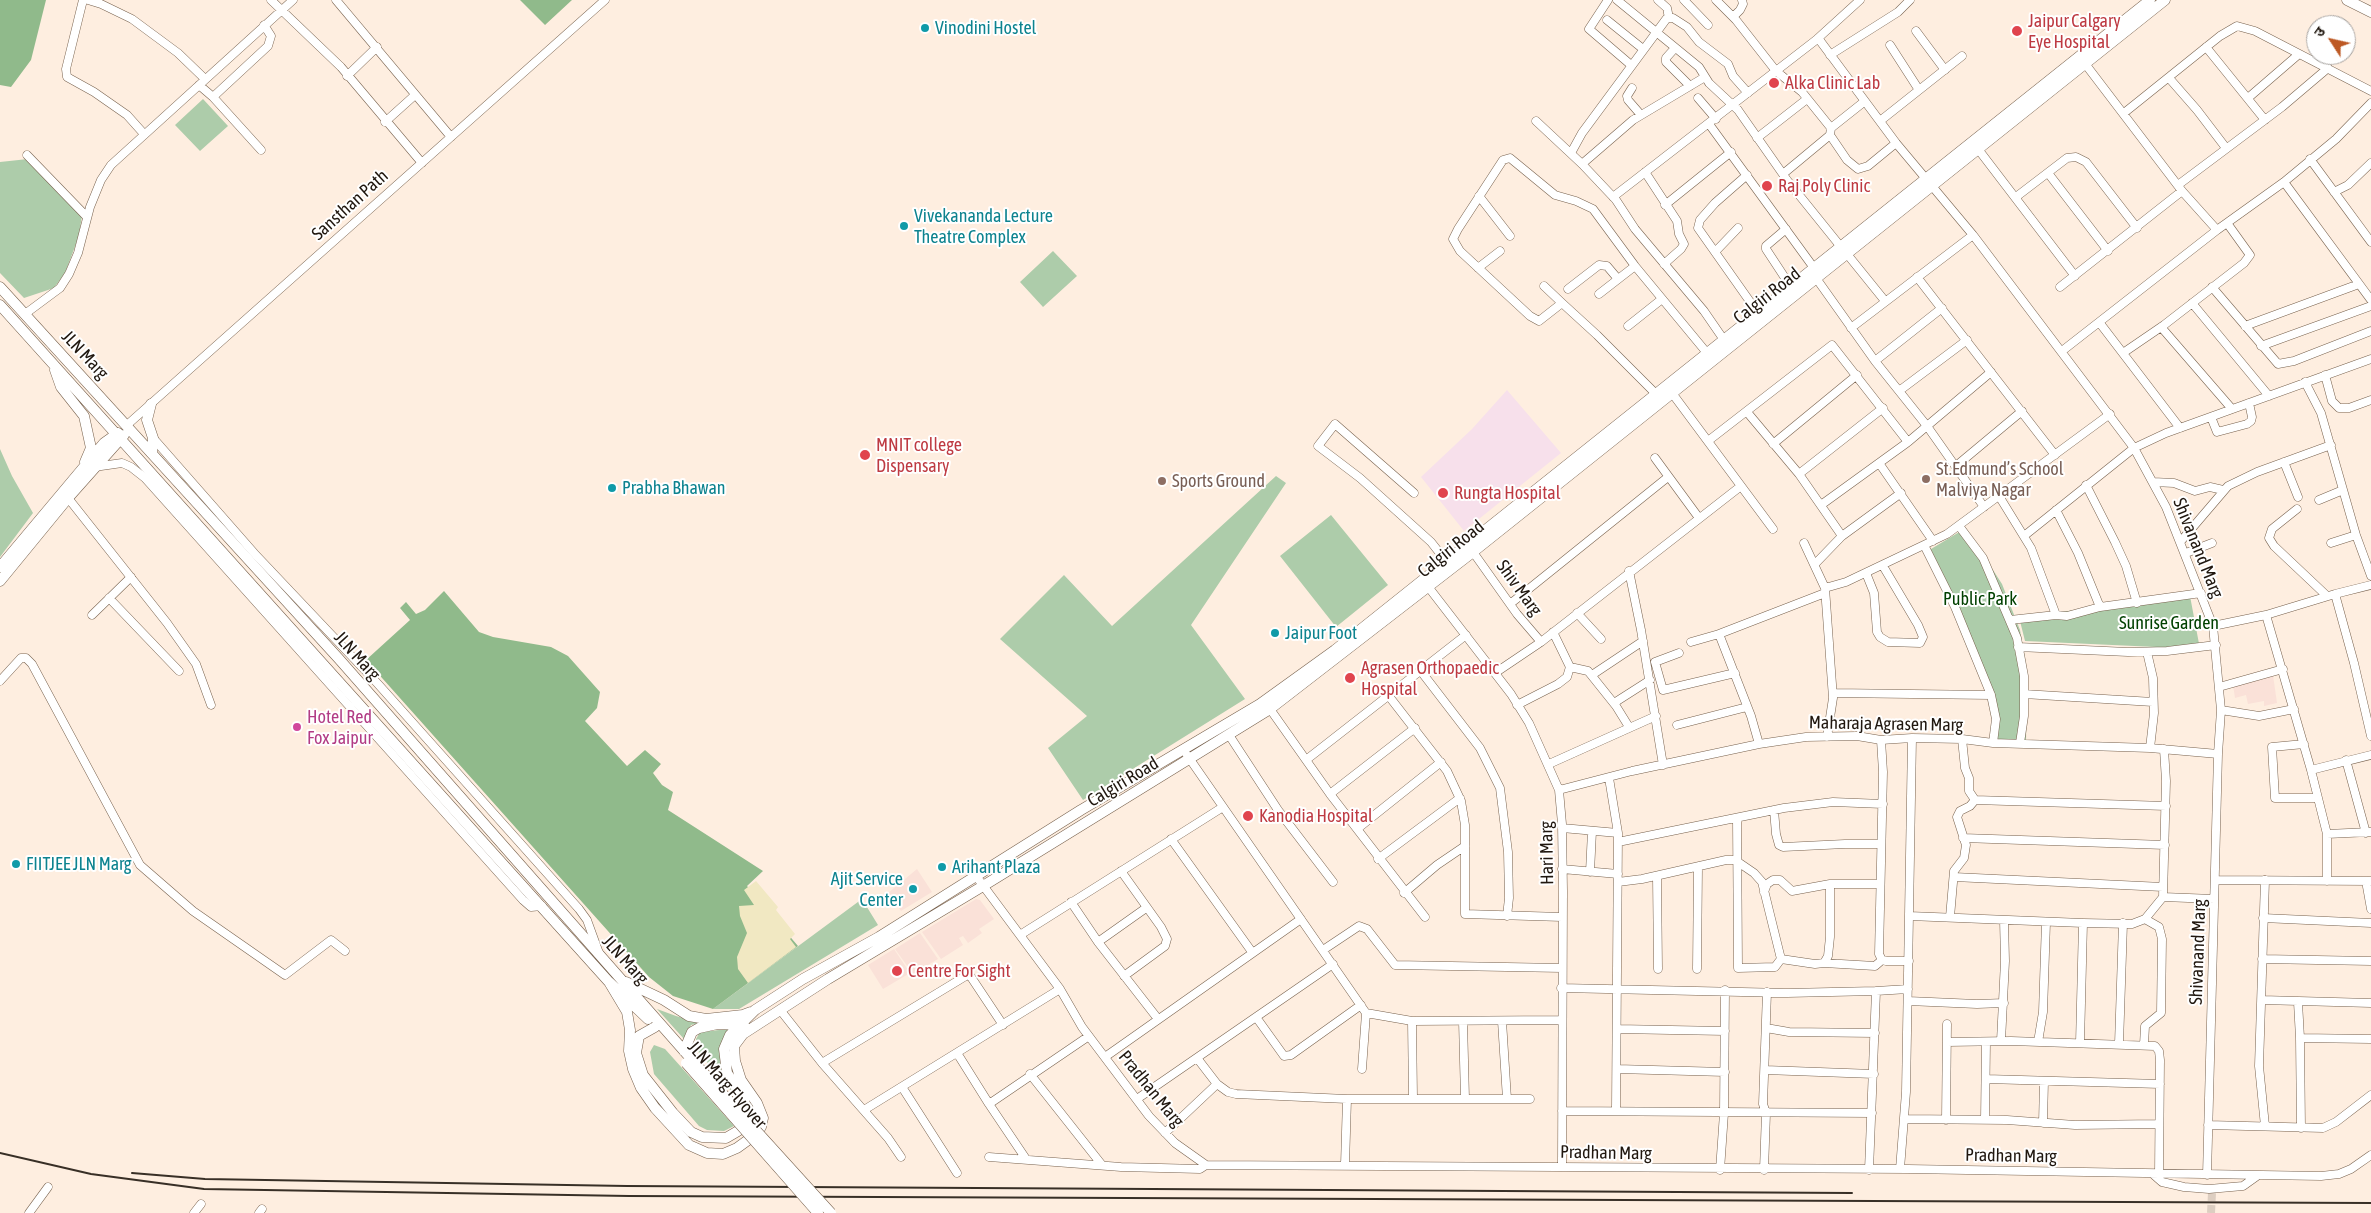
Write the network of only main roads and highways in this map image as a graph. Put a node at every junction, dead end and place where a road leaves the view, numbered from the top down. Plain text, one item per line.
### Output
1 (2150, 0) edge
2 (2165, 0) edge
3 (2347, 0) edge
4 (2371, 12) edge
5 (2082, 59) junction
6 (1930, 181) junction
7 (1815, 273) junction
8 (0, 287) edge
9 (0, 305) edge
10 (53, 364) junction
11 (1669, 389) junction
12 (151, 404) road end
13 (129, 427) junction
14 (118, 437) junction
15 (152, 453) junction
16 (82, 470) junction
17 (218, 559) road end
18 (0, 567) edge
19 (245, 580) junction
20 (0, 581) edge
21 (1426, 584) junction
22 (934, 903) junction
23 (940, 913) junction
24 (620, 979) junction
25 (609, 982) junction
26 (755, 1010) junction
27 (741, 1024) junction
28 (756, 1026) junction
29 (655, 1027) junction
30 (684, 1051) junction
31 (689, 1062) junction
32 (818, 1213) edge
33 (831, 1213) edge

1 - 5 main road, Calgiri Road
2 - 5 main road, Calgiri Road
3 - 4 main road
5 - 6 main road, Calgiri Road
5 - 6 main road, Calgiri Road
6 - 7 main road, Calgiri Road
7 - 11 main road, Calgiri Road
7 - 11 main road, Calgiri Road
8 - 13 main road, JLN Marg
9 - 10 main road, JLN Marg
10 - 14 main road, JLN Marg
10 - 16 main road
11 - 21 main road, Calgiri Road
11 - 21 main road, Calgiri Road
12 - 15 main road
13 - 14 main road
13 - 15 main road, JLN Marg
14 - 16 main road
14 - 19 main road, JLN Marg
14 - 20 main road
15 - 24 main road, JLN Marg
16 - 18 main road
17 - 19 main road
19 - 25 main road, JLN Marg
21 - 22 main road, Calgiri Road
21 - 23 main road, Calgiri Road
22 - 23 main road
22 - 26 main road, Calgiri Road
23 - 28 main road, Calgiri Road
24 - 26 main road
24 - 30 main road, JLN Marg
25 - 28 main road, Calgiri Road
25 - 29 main road, JLN Marg Flyover
26 - 27 main road
27 - 28 main road
27 - 29 main road
27 - 30 main road
29 - 31 main road, JLN Marg Flyover
30 - 31 main road, JLN Marg Flyover
31 - 32 main road, JLN Marg Flyover, bridge
31 - 33 main road, JLN Marg Flyover, bridge

